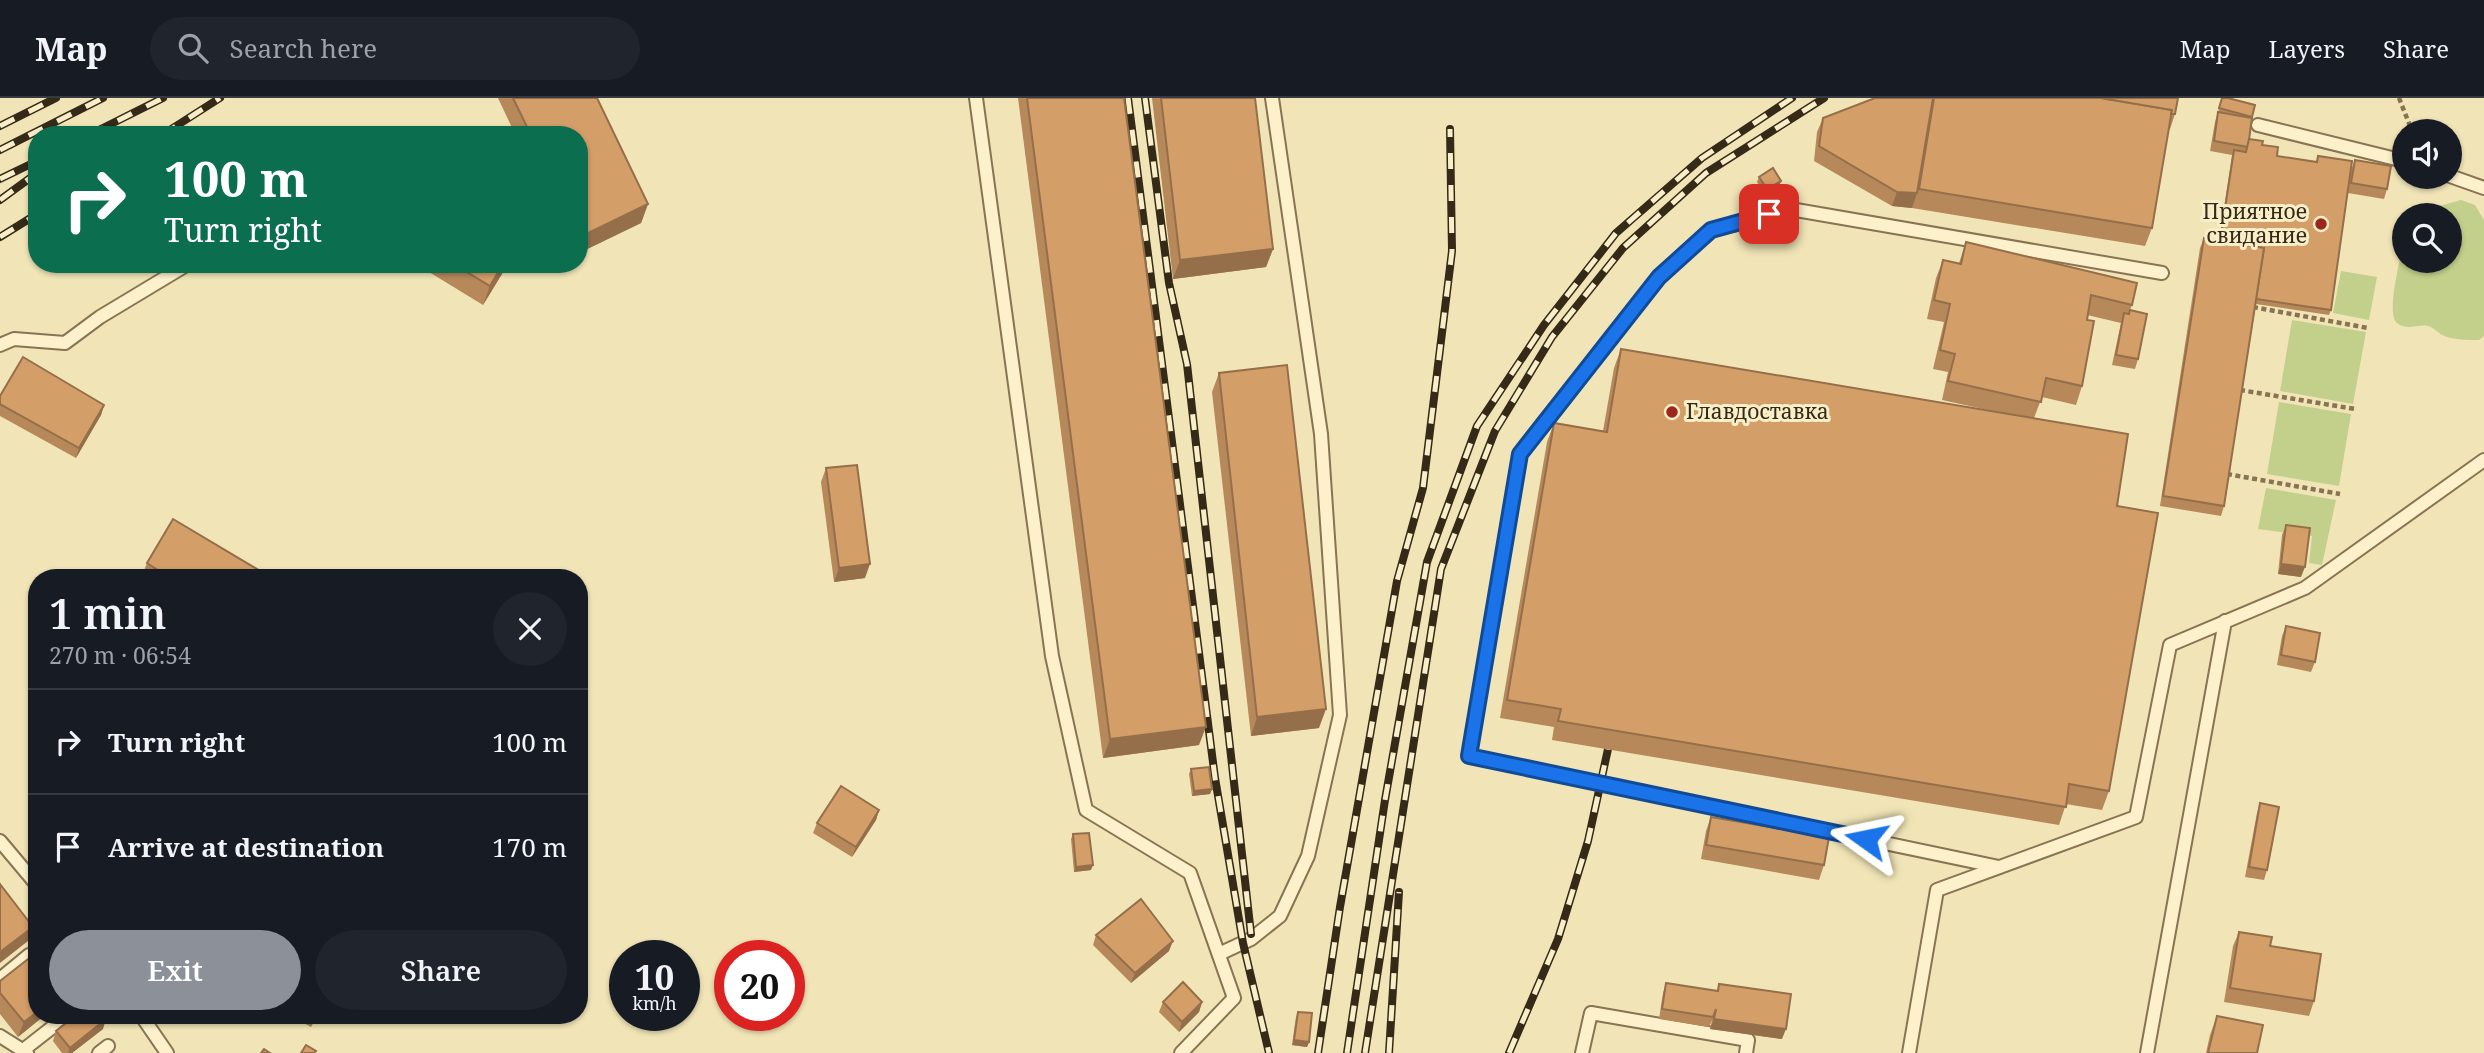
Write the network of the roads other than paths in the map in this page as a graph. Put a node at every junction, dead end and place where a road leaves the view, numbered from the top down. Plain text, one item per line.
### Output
1 (976, 98) edge
2 (1272, 98) edge
3 (2258, 125) dead end
4 (2392, 158) edge
5 (2462, 180) edge
6 (2484, 188) edge
7 (173, 273) edge
8 (2162, 273) dead end
9 (0, 345) edge
10 (2484, 460) edge
11 (2225, 621) junction
12 (0, 841) edge
13 (1999, 867) junction
14 (28, 874) edge
15 (1219, 954) junction
16 (28, 956) edge
17 (0, 979) edge
18 (58, 1024) edge
19 (147, 1024) edge
20 (0, 1036) edge
21 (25, 1052) edge
22 (167, 1053) edge
23 (1181, 1053) edge
24 (1582, 1053) edge
25 (1746, 1053) edge
26 (1909, 1053) edge
27 (2147, 1053) edge

1 - 15 lane
2 - 15 lane
3 - 4 lane
5 - 6 lane
7 - 9 lane
8 - 13 lane
10 - 11 lane
11 - 13 lane
11 - 27 lane
12 - 14 lane
13 - 26 lane
15 - 23 lane
16 - 17 lane
18 - 21 lane
19 - 22 lane
20 - 21 lane
24 - 25 lane

